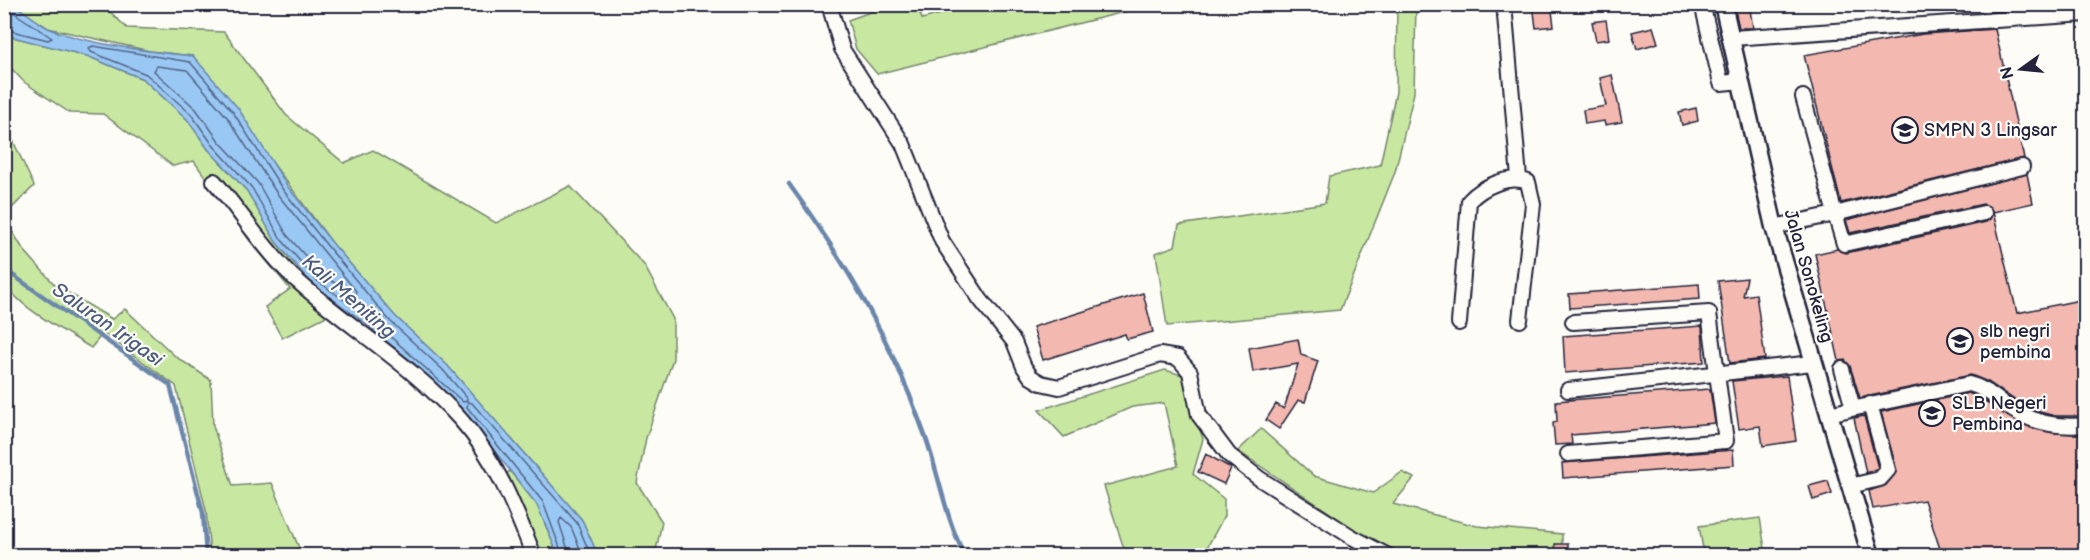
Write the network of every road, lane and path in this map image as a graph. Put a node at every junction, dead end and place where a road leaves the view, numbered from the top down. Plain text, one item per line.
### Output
1 (830, 4) edge
2 (1504, 4) edge
3 (1702, 4) edge
4 (1723, 4) edge
5 (2085, 14) edge
6 (1732, 38) junction
7 (1741, 81) junction
8 (1803, 97) dead end
9 (2022, 167) dead end
10 (1519, 178) junction
11 (214, 181) dead end
12 (1984, 213) dead end
13 (1835, 214) junction
14 (1774, 227) junction
15 (1520, 320) dead end
16 (1573, 322) dead end
17 (1459, 323) dead end
18 (1813, 363) junction
19 (1842, 369) dead end
20 (1719, 373) junction
21 (1568, 390) dead end
22 (1870, 404) junction
23 (1853, 408) junction
24 (1828, 414) junction
25 (2085, 425) edge
26 (1568, 454) dead end
27 (1850, 486) junction
28 (534, 555) edge
29 (1388, 555) edge
30 (1871, 555) edge

1 - 29 street
2 - 10 street
3 - 7 street
4 - 6 street, Jalan Sonokeling
5 - 6 street
6 - 7 street, Jalan Sonokeling
7 - 14 street, Jalan Sonokeling
8 - 13 street
9 - 13 street
10 - 15 street
10 - 17 street
11 - 28 street
12 - 13 street
13 - 14 street
14 - 18 street, Jalan Sonokeling
16 - 20 street
18 - 20 street
18 - 24 street, Jalan Sonokeling
19 - 23 street
20 - 21 street
20 - 26 street
22 - 23 street
22 - 25 street
22 - 27 street
23 - 24 street
24 - 27 street, Jalan Sonokeling
27 - 30 street, Jalan Sonokeling

